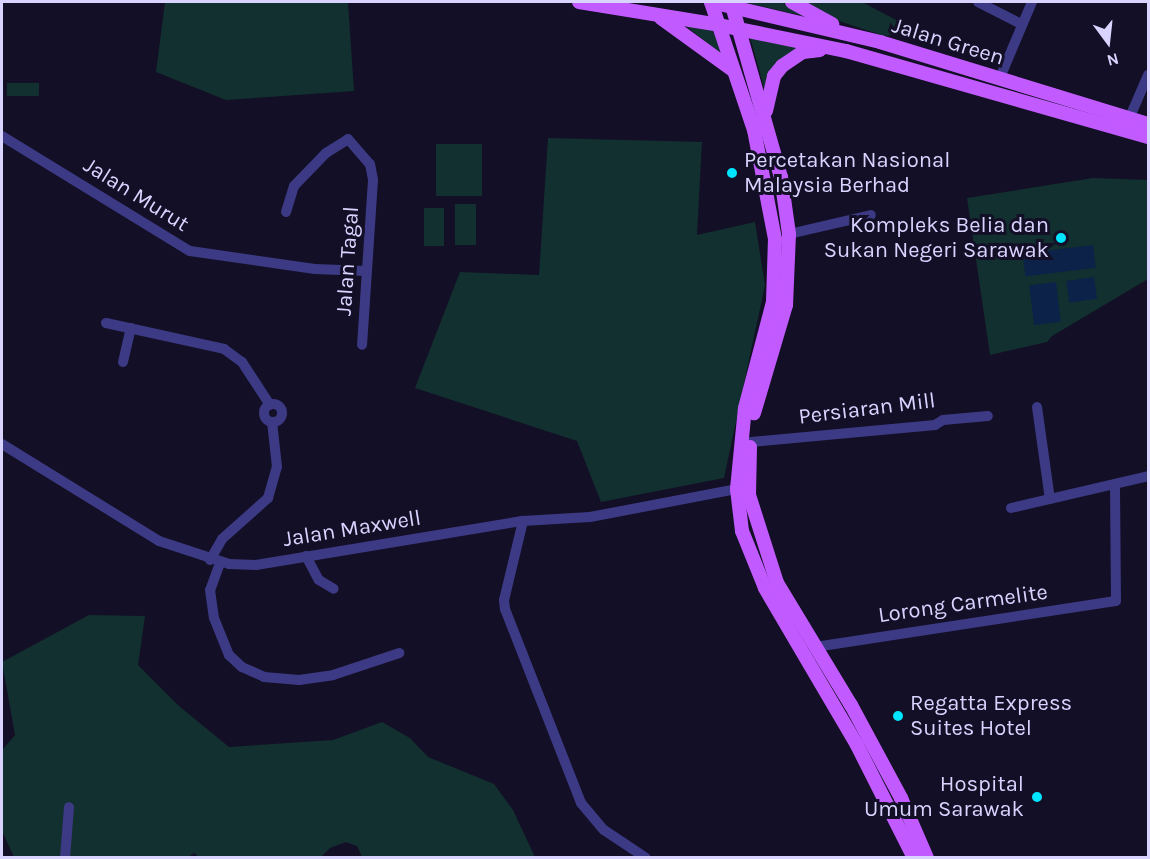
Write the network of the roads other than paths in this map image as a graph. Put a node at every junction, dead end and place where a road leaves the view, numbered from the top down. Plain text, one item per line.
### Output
1 (579, 2) edge
2 (711, 2) edge
3 (792, 2) edge
4 (978, 2) edge
5 (1032, 2) edge
6 (732, 4) edge
7 (651, 12) junction
8 (1021, 24) junction
9 (719, 25) junction
10 (741, 29) junction
11 (880, 42) junction
12 (846, 51) junction
13 (734, 71) junction
14 (1149, 75) edge
15 (999, 80) junction
16 (1129, 119) junction
17 (766, 122) junction
18 (1149, 124) edge
19 (2, 136) edge
20 (1149, 137) edge
21 (286, 212) dead end
22 (871, 215) dead end
23 (789, 234) junction
24 (366, 271) junction
25 (106, 323) dead end
26 (130, 328) junction
27 (362, 345) dead end
28 (123, 362) dead end
29 (1037, 407) dead end
30 (988, 416) dead end
31 (751, 442) junction
32 (2, 444) edge
33 (1149, 476) edge
34 (1115, 484) junction
35 (736, 489) junction
36 (1050, 499) junction
37 (1011, 508) dead end
38 (523, 522) junction
39 (306, 556) junction
40 (215, 562) junction
41 (334, 590) dead end
42 (815, 647) junction
43 (399, 653) dead end
44 (69, 807) dead end
45 (66, 858) edge
46 (646, 858) edge
47 (914, 858) edge
48 (927, 858) edge

1 - 7 main road, Jalan Green
2 - 6 main road, Jalan Green
2 - 9 main road
3 - 11 main road
4 - 8 street
5 - 8 street
6 - 10 main road
6 - 11 main road, Jalan Green
7 - 9 main road, Jalan Green
7 - 13 main road
8 - 15 street
9 - 10 main road, Jalan Green
9 - 13 main road
10 - 12 main road, Jalan Green
10 - 17 main road
11 - 15 main road, Jalan Green
12 - 17 main road
12 - 20 main road, Jalan Green
13 - 35 main road
14 - 16 street
15 - 16 main road, Jalan Green
16 - 18 main road, Jalan Green
17 - 23 main road
19 - 24 street, Jalan Murut
21 - 24 street, Jalan Tagal
22 - 23 street
23 - 31 main road
24 - 27 street, Jalan Tagal
25 - 26 street
26 - 28 street
26 - 40 street
29 - 36 street
30 - 31 street, Persiaran Mill
31 - 42 main road
32 - 40 street, Jalan Maxwell
33 - 34 street
34 - 36 street
34 - 42 street, Lorong Carmelite
35 - 38 street, Jalan Maxwell
35 - 47 main road
36 - 37 street
38 - 39 street, Jalan Maxwell
38 - 46 street
39 - 40 street, Jalan Maxwell
39 - 41 street
40 - 43 street
42 - 48 main road
44 - 45 street

